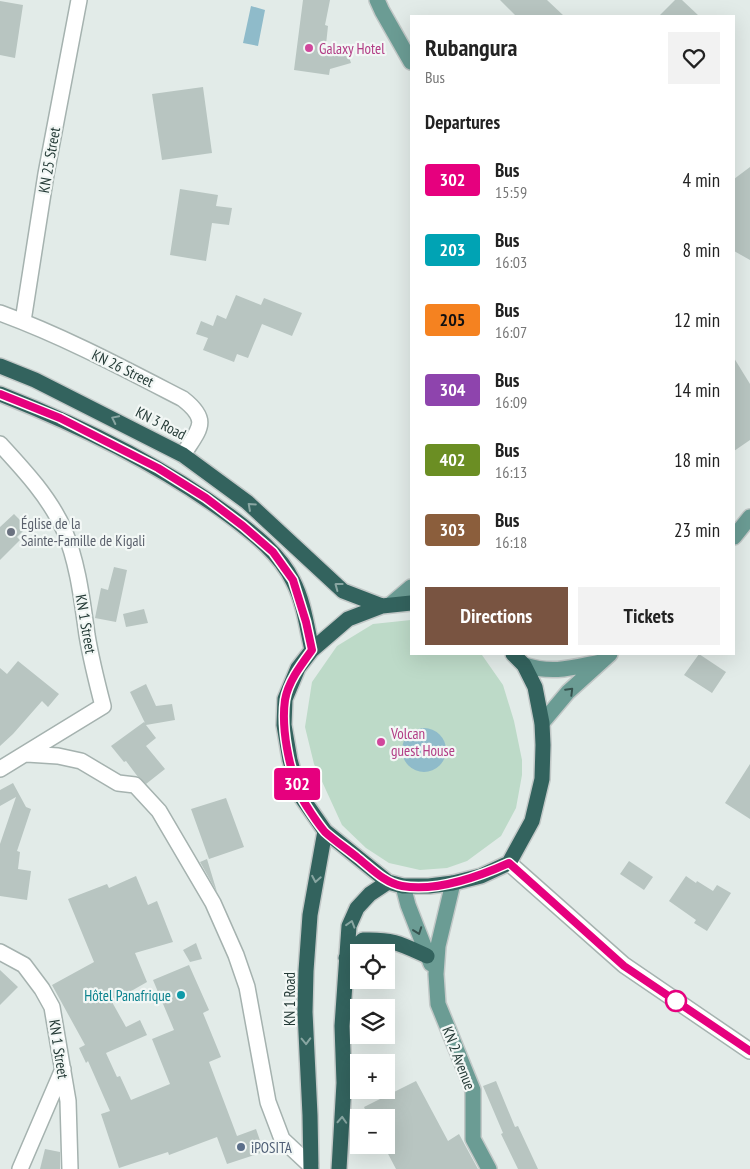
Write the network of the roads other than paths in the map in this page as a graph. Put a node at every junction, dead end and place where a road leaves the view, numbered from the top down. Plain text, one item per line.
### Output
1 (79, 0) edge
2 (378, 0) edge
3 (410, 60) edge
4 (0, 313) edge
5 (23, 321) junction
6 (0, 366) edge
7 (0, 394) edge
8 (0, 444) edge
9 (183, 455) junction
10 (750, 517) edge
11 (735, 535) edge
12 (410, 588) edge
13 (410, 603) edge
14 (386, 605) junction
15 (312, 650) junction
16 (514, 655) edge
17 (605, 658) edge
18 (524, 665) junction
19 (542, 723) junction
20 (27, 754) junction
21 (0, 769) edge
22 (325, 831) junction
23 (509, 863) junction
24 (388, 882) junction
25 (453, 883) junction
26 (403, 886) junction
27 (0, 952) edge
28 (427, 956) junction
29 (346, 958) junction
30 (436, 974) junction
31 (750, 1051) edge
32 (63, 1069) junction
33 (311, 1167) edge
34 (20, 1169) edge
35 (70, 1169) edge
36 (339, 1169) edge
37 (489, 1169) edge

1 - 5 street, KN 25 Street
2 - 3 main road
4 - 5 street, KN 26 Street
5 - 9 street, KN 26 Street
9 -> 6 highway, KN 3 Road
7 - 15 highway
8 - 20 street, KN 1 Street
14 -> 9 highway, KN 3 Road
10 - 11 main road
12 - 14 main road
13 - 14 highway
14 - 15 highway
15 - 22 highway
16 - 18 highway
17 - 18 main road
19 -> 17 main road
18 - 19 highway
19 - 23 highway
20 - 21 street, KN 1 Street
20 - 33 street
22 - 24 highway
22 -> 33 highway, KN 1 Road
23 - 25 highway
23 - 31 street
24 - 26 highway
29 -> 24 highway
25 - 26 highway
25 - 30 main road, KN 2 Avenue
26 -> 28 main road, KN 2 Avenue
27 - 32 street, KN 1 Street
28 - 29 highway
28 - 30 main road, KN 2 Avenue
36 -> 29 highway
30 - 37 main road, KN 2 Avenue
32 - 34 street
32 - 35 street, KN 1 Street

